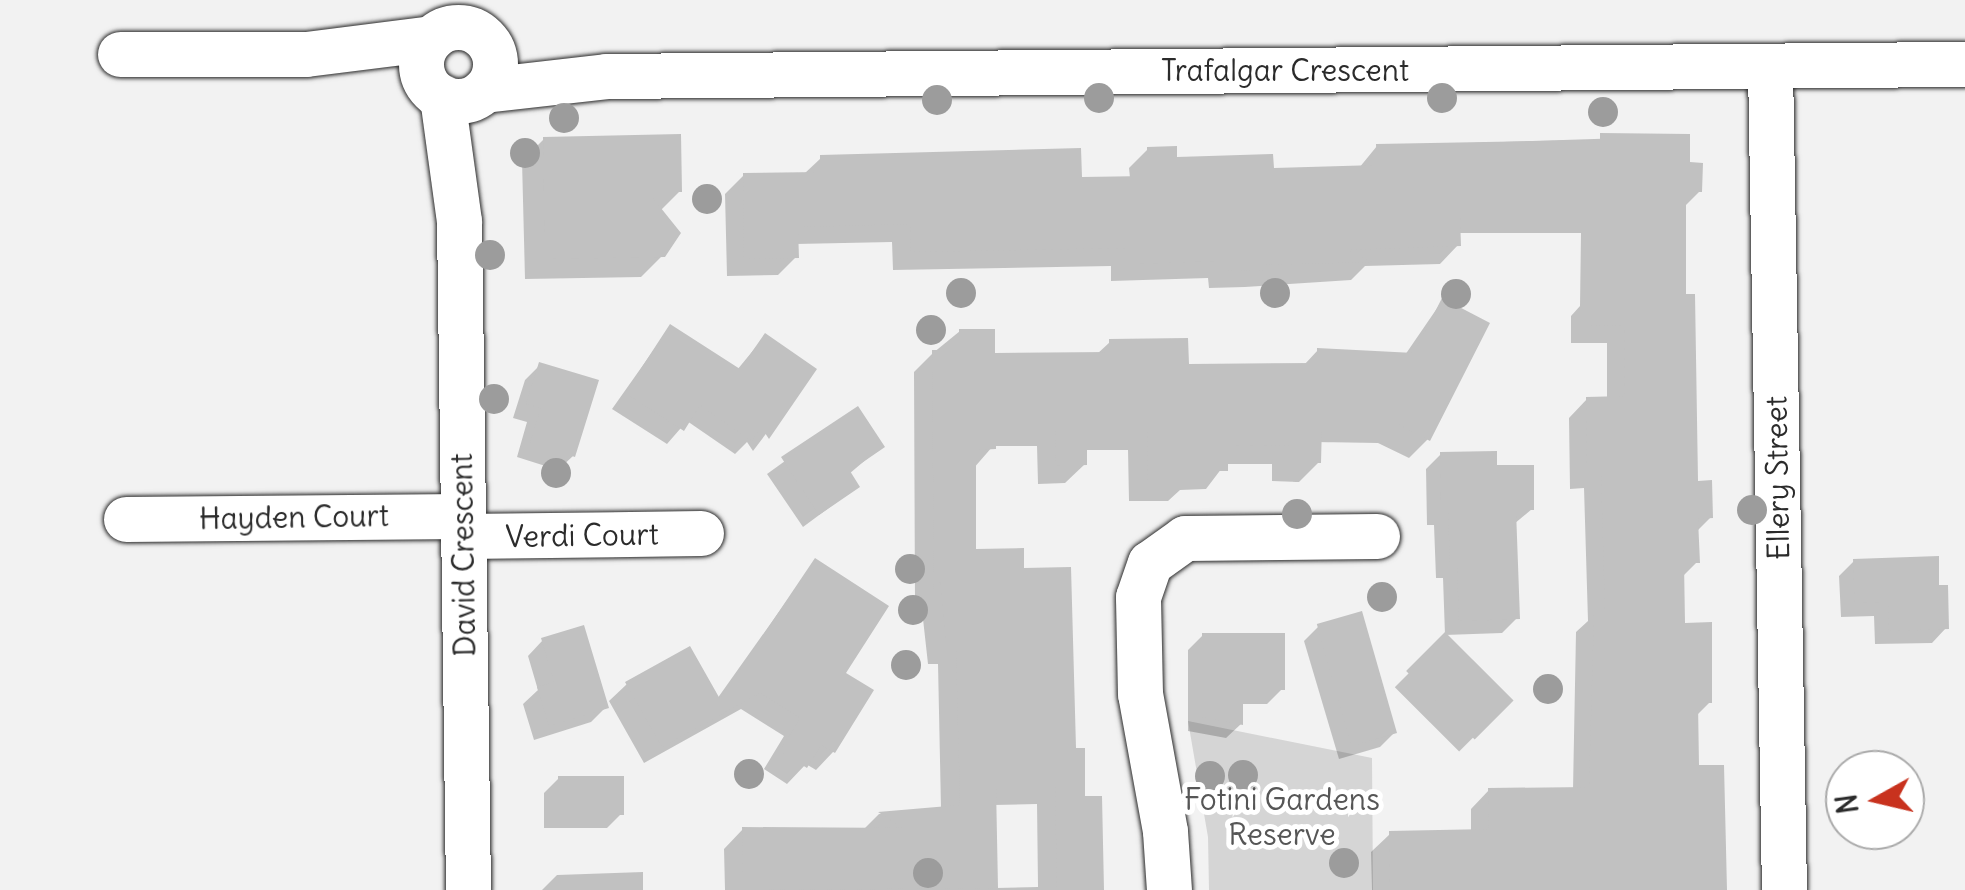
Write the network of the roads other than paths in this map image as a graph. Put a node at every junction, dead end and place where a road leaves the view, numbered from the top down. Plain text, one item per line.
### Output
1 (458, 51) edge
2 (120, 54) dead end
3 (1965, 64) edge
4 (1770, 66) junction
5 (126, 519) dead end
6 (463, 526) junction
7 (701, 533) dead end
8 (1377, 536) dead end
9 (468, 890) edge
10 (1169, 890) edge
11 (1784, 890) edge

1 - 2 street, Trafalgar Crescent
1 - 4 street, Trafalgar Crescent
1 - 6 street, David Crescent
3 - 4 street, Trafalgar Crescent
4 - 11 street, Ellery Street
5 - 6 street, Hayden Court
6 - 7 street, Verdi Court
6 - 9 street, David Crescent
8 - 10 street

